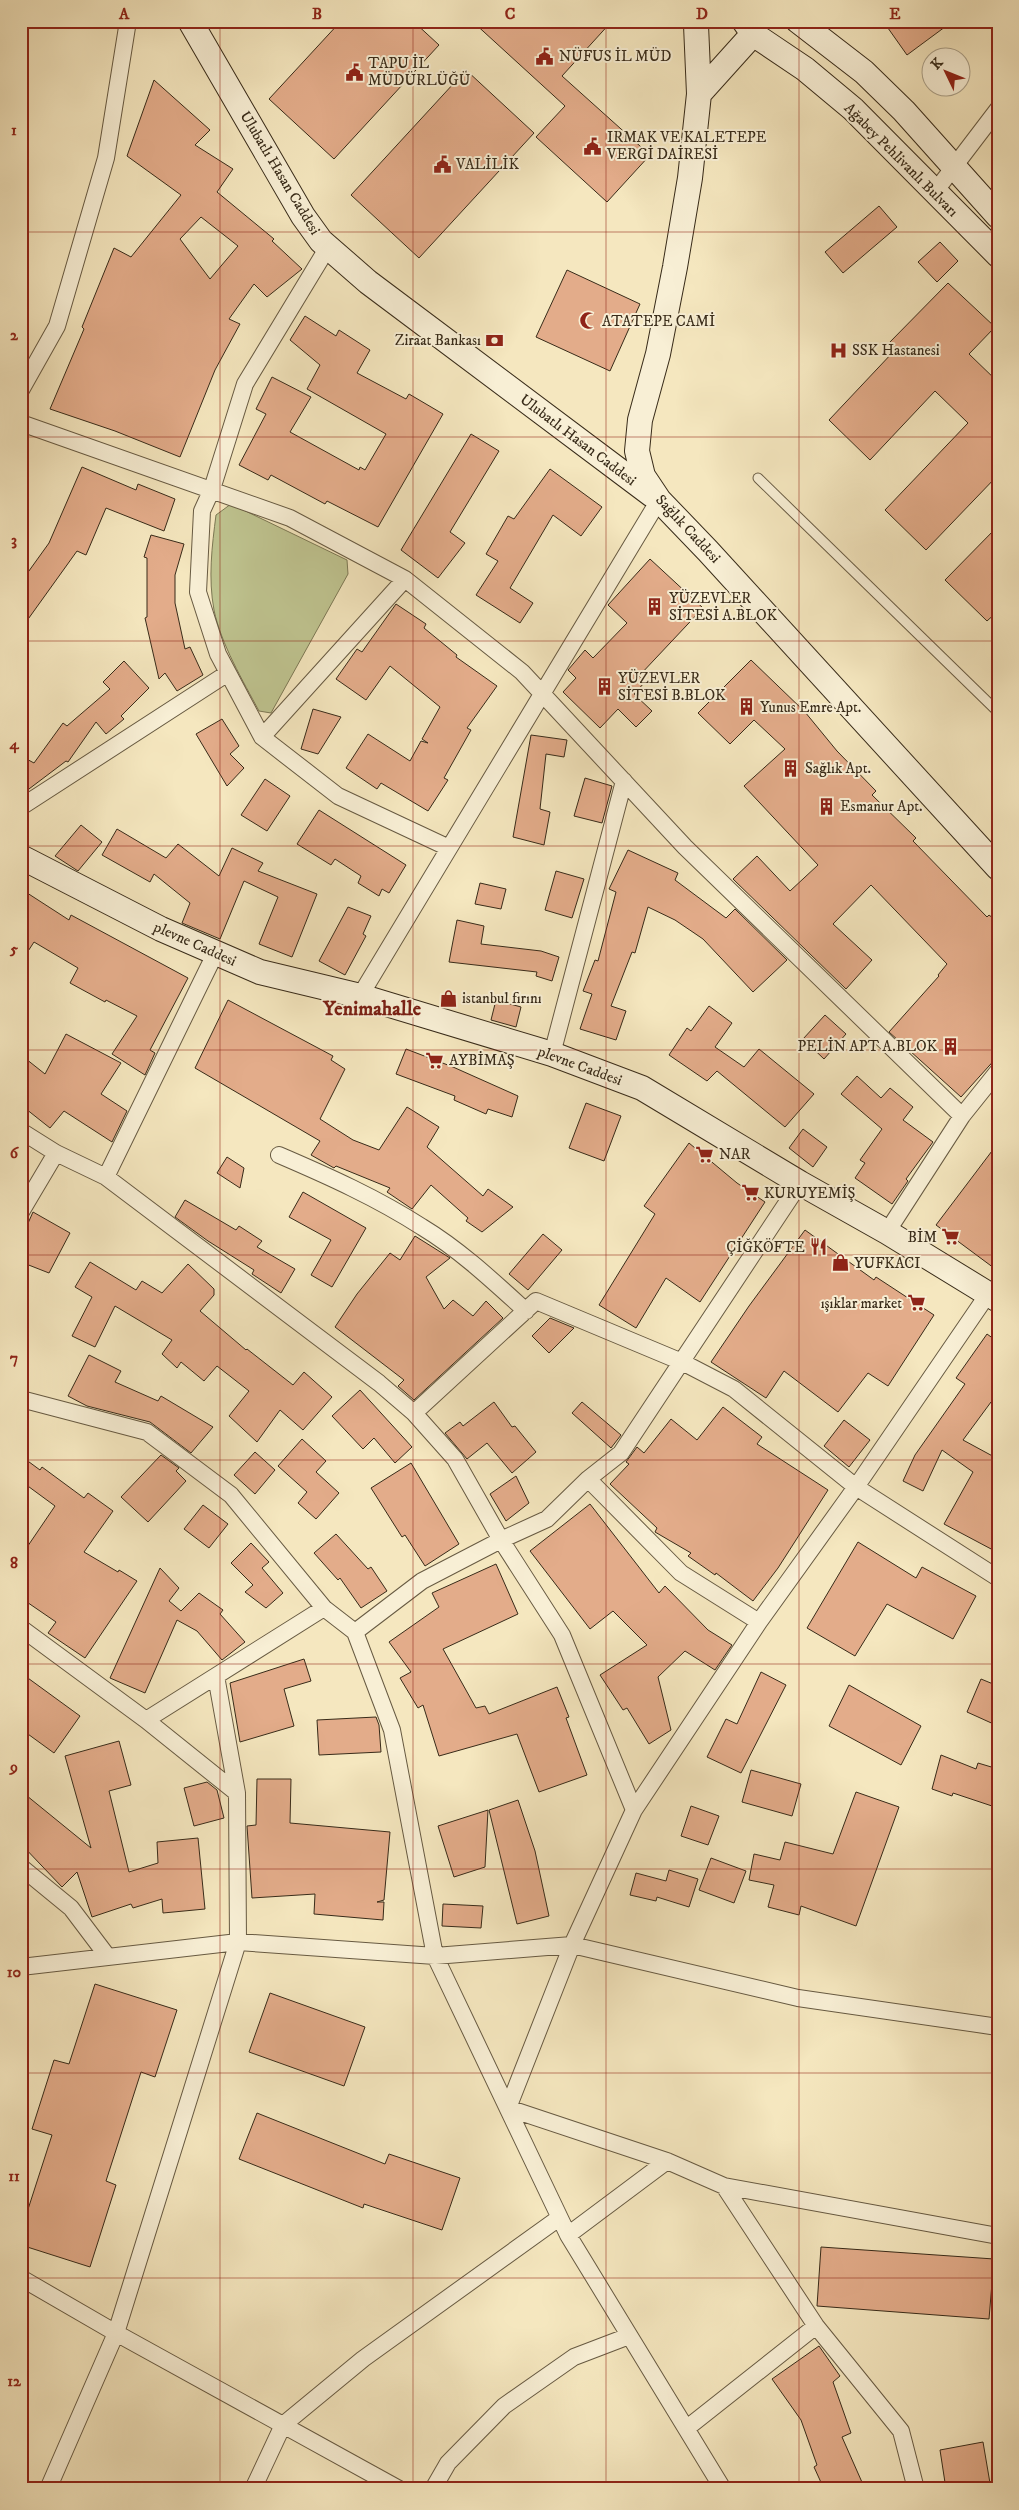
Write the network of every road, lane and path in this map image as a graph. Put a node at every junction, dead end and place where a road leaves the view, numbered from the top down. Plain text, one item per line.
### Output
1 (128, 21) edge
2 (190, 21) edge
3 (698, 21) edge
4 (798, 21) edge
5 (749, 27) edge
6 (699, 94) junction
7 (998, 108) edge
8 (954, 167) junction
9 (934, 193) junction
10 (998, 216) edge
11 (328, 247) junction
12 (998, 255) edge
13 (21, 390) edge
14 (21, 423) edge
15 (758, 478) dead end
16 (212, 489) junction
17 (659, 500) junction
18 (406, 580) junction
19 (228, 673) junction
20 (542, 695) junction
21 (998, 712) edge
22 (262, 737) junction
23 (624, 781) junction
24 (21, 807) edge
25 (449, 848) junction
26 (21, 857) edge
27 (998, 868) edge
28 (215, 954) junction
29 (360, 996) junction
30 (552, 1054) junction
31 (998, 1071) edge
32 (962, 1116) junction
33 (21, 1131) edge
34 (56, 1152) junction
35 (279, 1155) dead end
36 (106, 1177) junction
37 (800, 1183) junction
38 (21, 1212) edge
39 (887, 1232) junction
40 (993, 1297) edge
41 (526, 1311) junction
42 (682, 1362) junction
43 (21, 1399) edge
44 (414, 1413) junction
45 (588, 1479) junction
46 (856, 1487) junction
47 (502, 1540) junction
48 (998, 1578) edge
49 (324, 1608) junction
50 (759, 1622) junction
51 (21, 1628) edge
52 (355, 1632) junction
53 (216, 1676) junction
54 (146, 1720) junction
55 (237, 1793) junction
56 (634, 1810) junction
57 (21, 1867) edge
58 (238, 1942) junction
59 (572, 1945) junction
60 (435, 1956) junction
61 (108, 1957) junction
62 (21, 1966) edge
63 (998, 2027) edge
64 (508, 2108) junction
65 (667, 2161) junction
66 (724, 2186) junction
67 (559, 2218) junction
68 (568, 2235) junction
69 (998, 2236) edge
70 (21, 2278) edge
71 (816, 2326) junction
72 (116, 2333) junction
73 (629, 2336) junction
74 (283, 2425) junction
75 (687, 2428) junction
76 (48, 2489) edge
77 (254, 2489) edge
78 (398, 2489) edge
79 (433, 2489) edge
80 (723, 2489) edge
81 (916, 2489) edge

1 - 13 street
2 - 11 street, Ulubatlı Hasan Caddesi
3 - 6 street, Sağlık Caddesi
4 - 8 street, Ağabey Pehlivanlı Bulvarı
5 - 6 street
5 - 9 street, Ağabey Pehlivanlı Bulvarı
6 - 17 street, Sağlık Caddesi
7 - 8 street
8 - 9 street
8 - 10 street, Ağabey Pehlivanlı Bulvarı
9 - 12 street, Ağabey Pehlivanlı Bulvarı
11 - 16 street
11 - 17 street, Ulubatlı Hasan Caddesi
14 - 16 street
15 - 21 lane
16 - 18 street
16 - 19 street
17 - 20 street
17 - 27 street, Sağlık Caddesi
18 - 20 street
18 - 22 street
19 - 22 street
19 - 24 street
20 - 23 street
20 - 25 street
22 - 25 street
23 - 30 street
23 - 32 street
25 - 29 street
26 - 28 street, plevne Caddesi
28 - 29 street, plevne Caddesi
28 - 36 street
29 - 30 street, plevne Caddesi
30 - 37 street, plevne Caddesi
31 - 32 street
32 - 39 street
33 - 34 street
34 - 36 street
34 - 38 street
35 - 41 street
36 - 44 street
37 - 39 street, plevne Caddesi
37 - 42 street
39 - 40 street, plevne Caddesi
40 - 46 street
41 - 42 street
41 - 44 street
42 - 45 street
42 - 46 street
43 - 49 street
44 - 47 street
45 - 47 street
45 - 50 street
46 - 48 street
46 - 50 street
47 - 52 street
47 - 56 street
49 - 52 street
49 - 53 street
50 - 56 street
51 - 54 street
52 - 60 street
53 - 54 street
53 - 55 street
54 - 55 street
55 - 58 street
56 - 59 street
57 - 61 street
58 - 60 street
58 - 61 street
58 - 72 street
59 - 60 street
59 - 63 street
59 - 64 street
60 - 64 street
61 - 62 street
64 - 65 street
64 - 67 street
65 - 66 street
65 - 68 street
66 - 69 street
66 - 71 street
67 - 68 street
67 - 74 street
68 - 73 street
70 - 72 street
71 - 75 street
71 - 81 street
72 - 74 street
72 - 76 street
73 - 75 street
73 - 79 street
74 - 77 street
74 - 78 street
75 - 80 street

